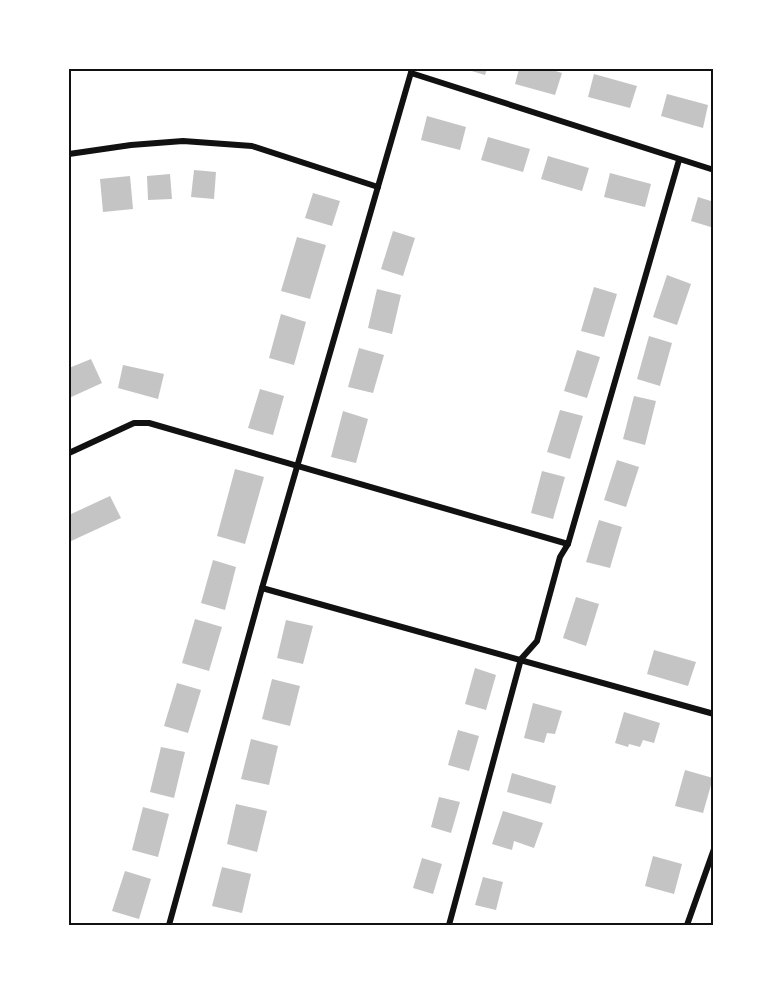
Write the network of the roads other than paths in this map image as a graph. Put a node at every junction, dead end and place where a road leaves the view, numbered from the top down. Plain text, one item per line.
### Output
1 (412, 71) edge
2 (69, 154) edge
3 (679, 160) junction
4 (714, 170) edge
5 (378, 187) junction
6 (69, 453) edge
7 (297, 466) junction
8 (568, 544) junction
9 (262, 588) junction
10 (521, 659) junction
11 (714, 714) edge
12 (714, 849) edge
13 (169, 925) edge
14 (449, 925) edge
15 (687, 925) edge

1 - 3 street
1 - 5 street
2 - 5 street
3 - 4 street
3 - 8 street
5 - 7 street
6 - 7 street
7 - 8 street
7 - 9 street
8 - 10 street
9 - 10 street
9 - 13 street
10 - 11 street
10 - 14 street
12 - 15 street

